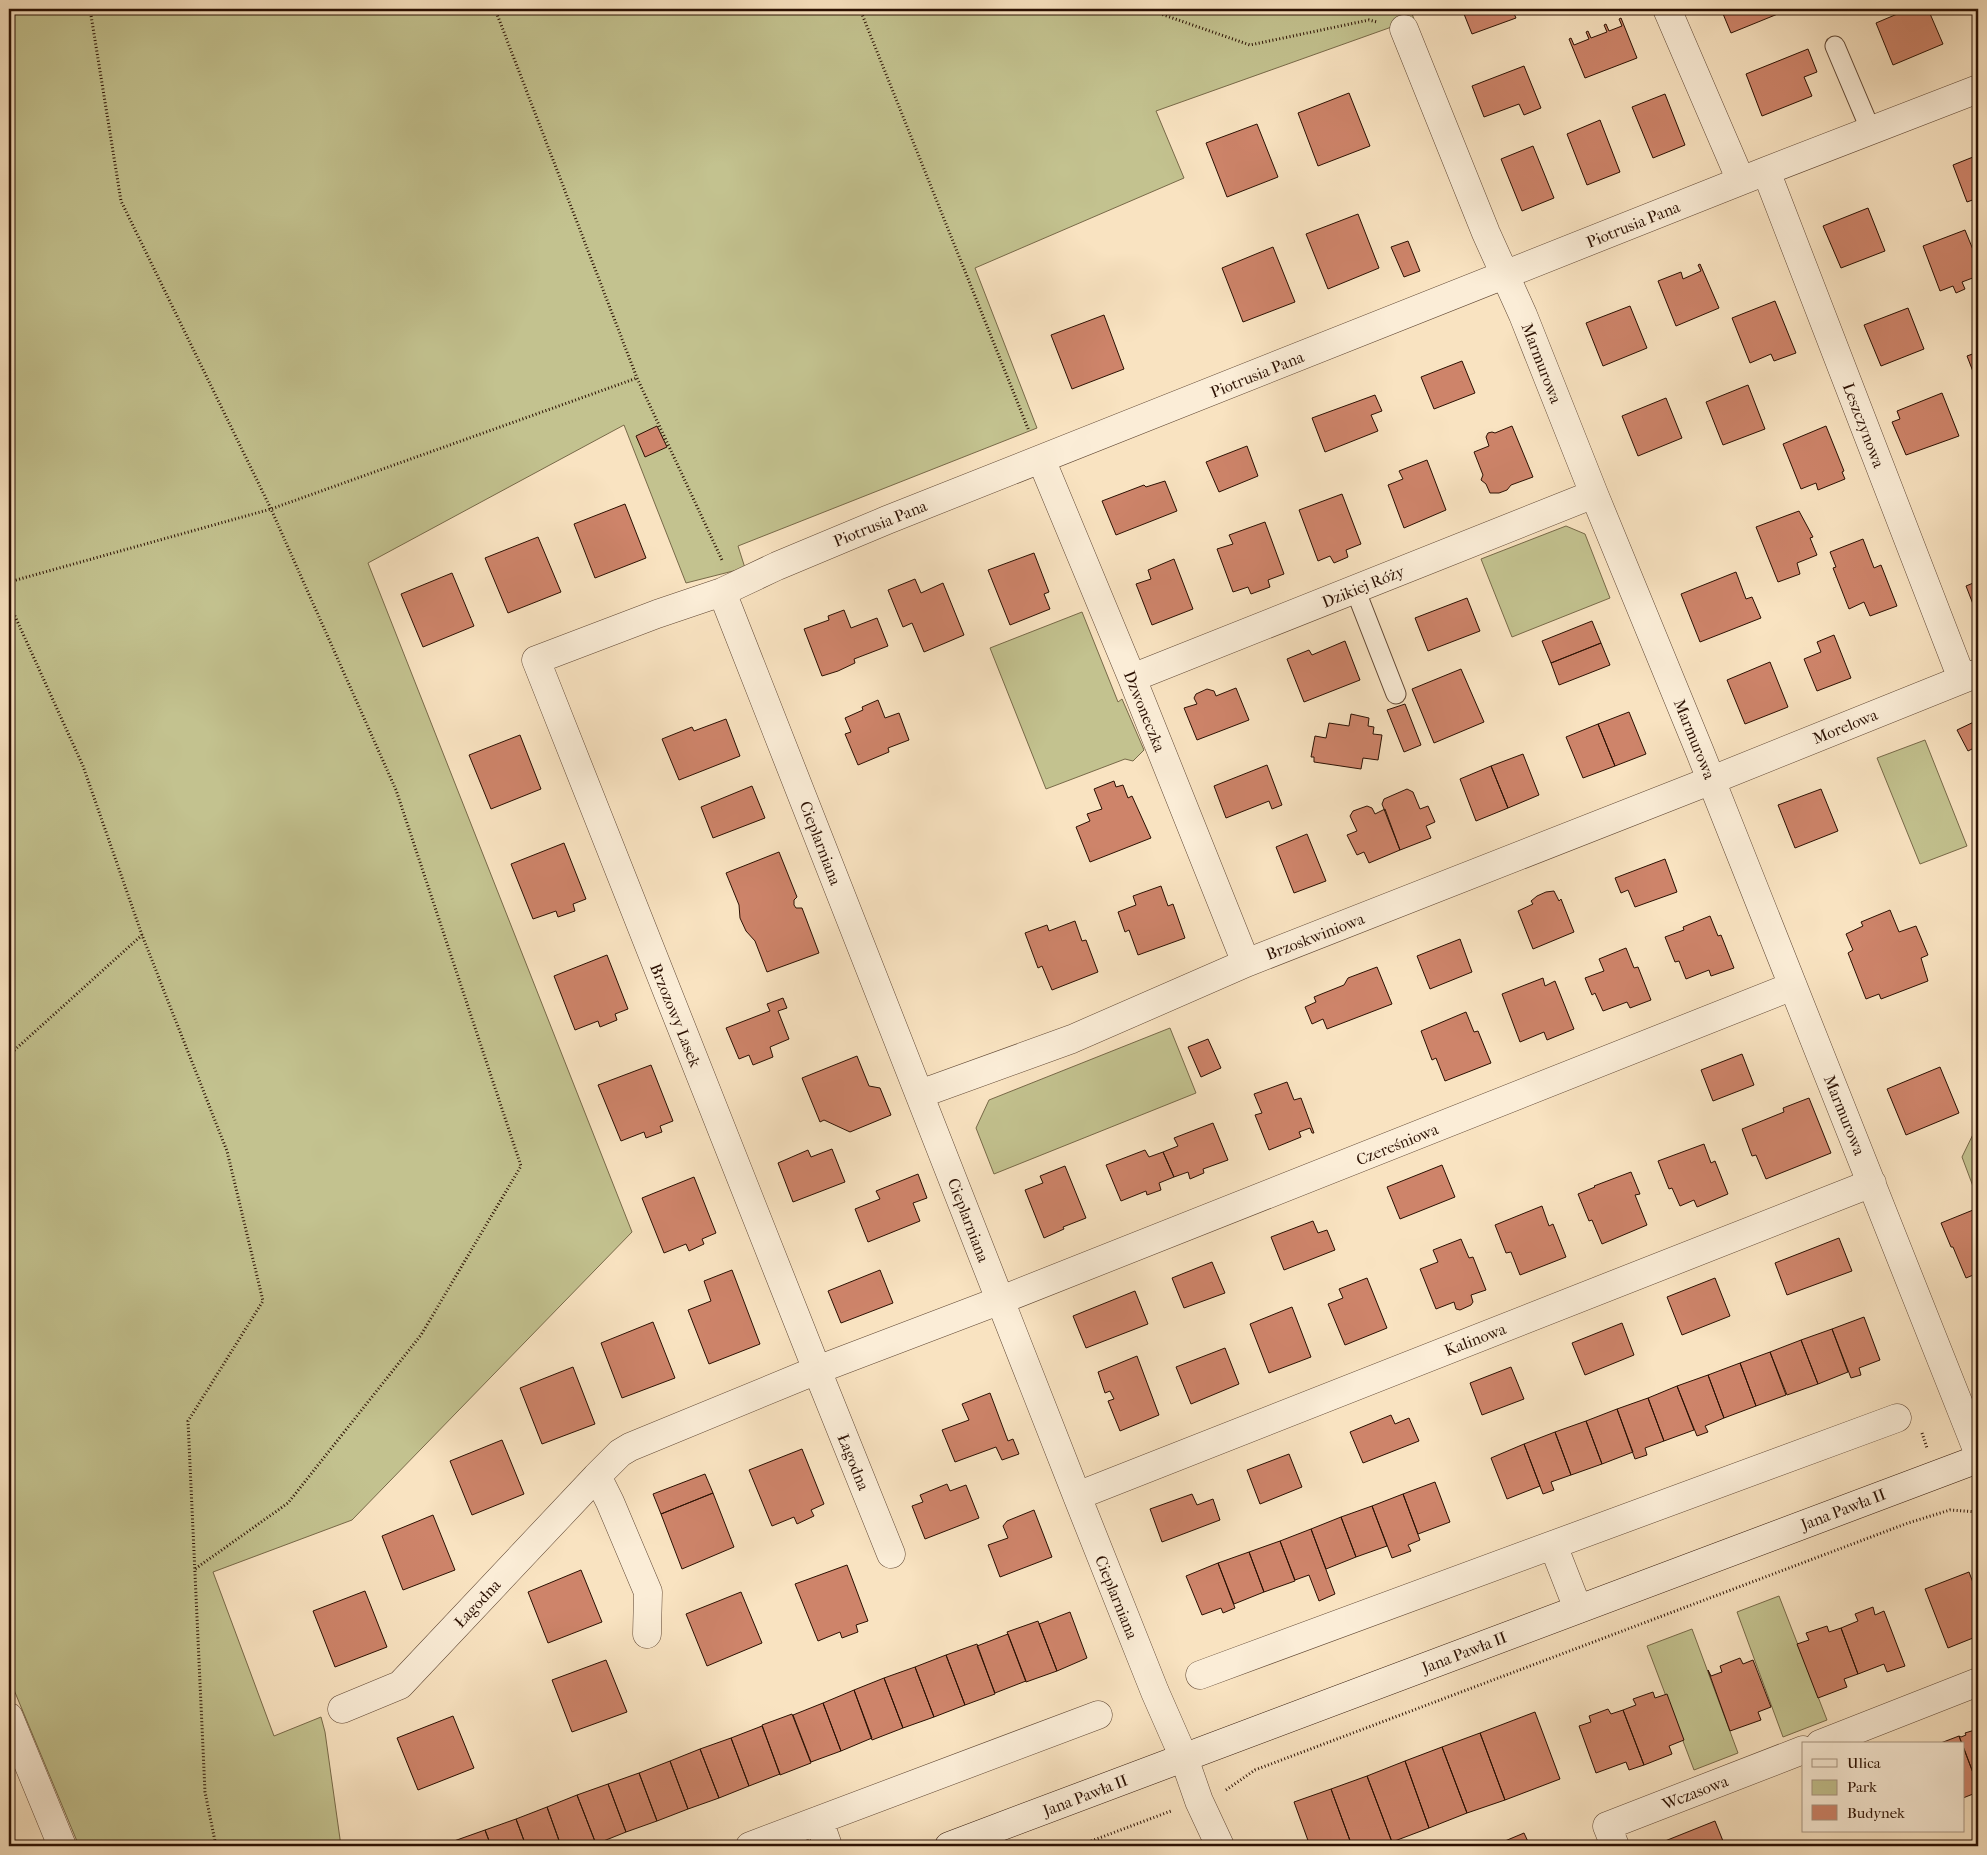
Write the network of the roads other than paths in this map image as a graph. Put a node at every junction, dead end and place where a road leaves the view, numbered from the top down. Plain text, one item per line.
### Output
1 (1667, 9) edge
2 (1404, 28) road end
3 (1835, 46) dead end
4 (1978, 89) edge
5 (1872, 130) junction
6 (1766, 171) junction
7 (1741, 181) junction
8 (1505, 275) junction
9 (1041, 459) junction
10 (1594, 494) junction
11 (728, 589) junction
12 (1355, 590) junction
13 (536, 660) joint
14 (1970, 676) edge
15 (1132, 678) junction
16 (1396, 694) dead end
17 (1712, 780) junction
18 (1246, 963) junction
19 (1793, 986) junction
20 (920, 1094) junction
21 (1872, 1183) junction
22 (1001, 1300) junction
23 (817, 1370) junction
24 (1967, 1391) edge
25 (1897, 1418) dead end
26 (1978, 1452) edge
27 (1978, 1459) edge
28 (597, 1476) junction
29 (1077, 1496) junction
30 (1553, 1545) junction
31 (891, 1554) dead end
32 (1578, 1609) junction
33 (647, 1634) dead end
34 (1200, 1675) dead end
35 (1978, 1682) edge
36 (342, 1709) dead end
37 (1098, 1715) dead end
38 (10, 1723) edge
39 (1825, 1742) edge
40 (1802, 1750) edge
41 (1184, 1758) junction
42 (819, 1820) junction
43 (62, 1846) edge
44 (750, 1846) edge
45 (828, 1846) edge
46 (949, 1846) edge
47 (1220, 1846) edge
48 (1615, 1846) edge

1 - 7 street
2 - 8 street, Marmurowa
3 - 5 lane
4 - 5 street, Piotrusia Pana
5 - 6 street, Piotrusia Pana
6 - 7 street, Piotrusia Pana
6 - 14 street, Leszczynowa
7 - 8 street, Piotrusia Pana
8 - 9 street, Piotrusia Pana
8 - 10 street, Marmurowa
9 - 11 street, Piotrusia Pana
9 - 15 street, Dzwoneczka
10 - 12 street, Dzikiej Róży
10 - 17 street, Marmurowa
11 - 13 street, Piotrusia Pana
11 - 20 street, Cieplarniana
12 - 15 street, Dzikiej Róży
12 - 16 lane
13 - 23 street, Brzozowy Lasek
14 - 17 street, Morelowa
15 - 18 street, Dzwoneczka
17 - 18 street, Brzoskwiniowa
17 - 19 street, Marmurowa
18 - 20 street, Brzoskwiniowa
19 - 21 street, Marmurowa
19 - 22 street, Czereśniowa
20 - 22 street, Cieplarniana
21 - 24 street, Marmurowa
21 - 29 street, Kalinowa
22 - 23 street, Łagodna
22 - 29 street, Cieplarniana
23 - 28 street, Łagodna
23 - 31 street, Łagodna
24 - 26 street, Marmurowa
25 - 30 street
27 - 32 street, Jana Pawła II
28 - 33 street
28 - 36 street, Łagodna
29 - 41 street, Cieplarniana
30 - 32 street
30 - 34 street
32 - 41 street, Jana Pawła II
35 - 39 street
37 - 42 street
38 - 43 street
40 - 48 street, Wczasowa
41 - 46 street, Jana Pawła II
41 - 47 street, Cieplarniana
42 - 44 street
42 - 45 street

